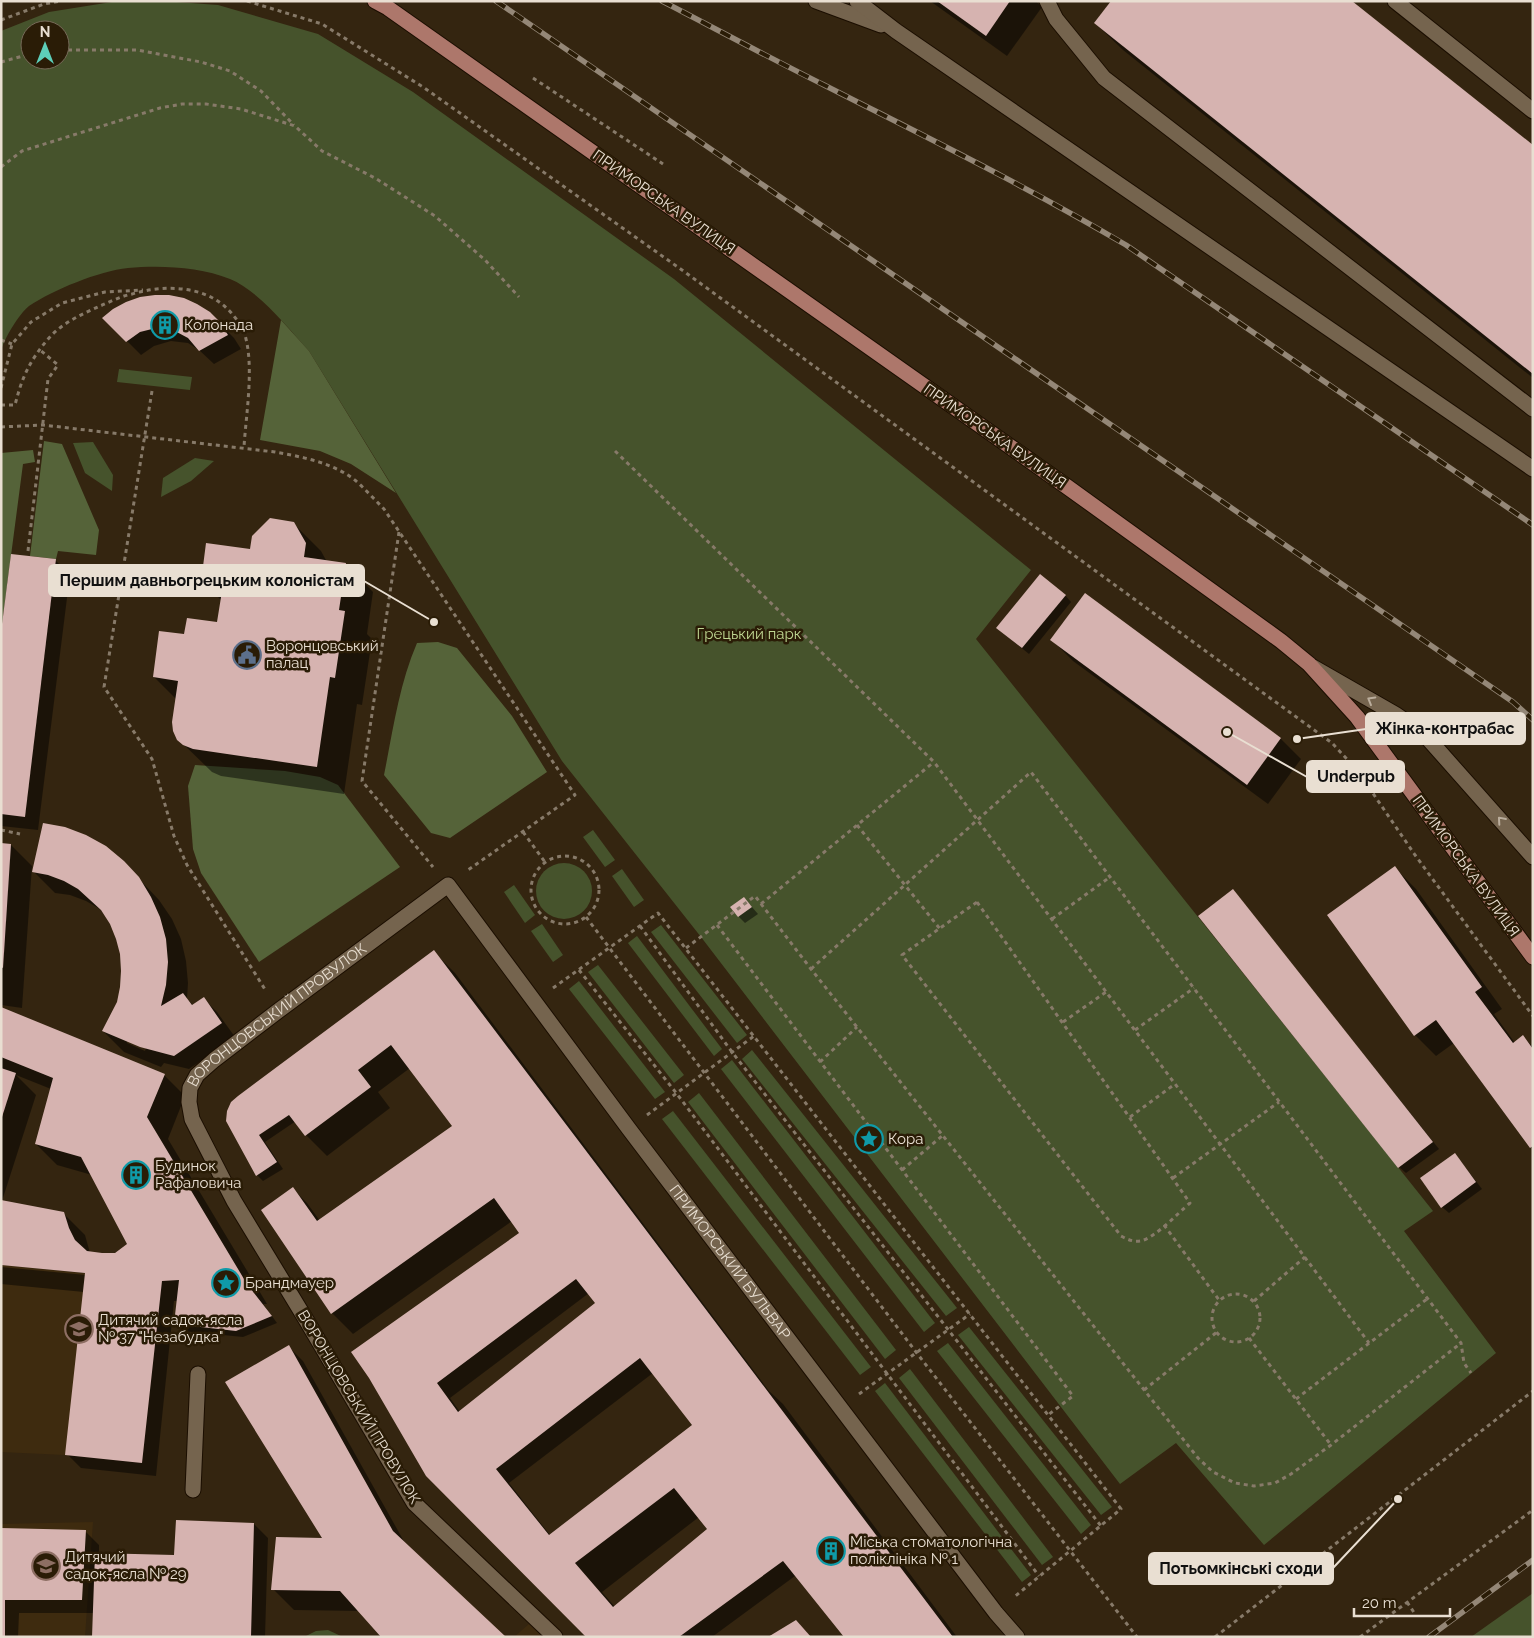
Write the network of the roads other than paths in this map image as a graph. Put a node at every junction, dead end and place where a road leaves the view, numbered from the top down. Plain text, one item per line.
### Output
1 (375, 1) edge
2 (816, 1) edge
3 (856, 1) edge
4 (1047, 1) edge
5 (1395, 1) edge
6 (896, 31) junction
7 (1533, 111) edge
8 (1533, 409) edge
9 (1533, 469) edge
10 (1309, 664) junction
11 (1533, 857) edge
12 (448, 885) joint
13 (1533, 957) edge
14 (198, 1374) dead end
15 (193, 1490) dead end
16 (555, 1637) edge
17 (1017, 1637) edge

1 - 10 main road, ПРИМОРСЬКА ВУЛИЦЯ
2 - 6 street
3 - 6 street
4 - 8 street
5 - 7 street
6 - 9 street
11 -> 10 street
10 - 13 main road, ПРИМОРСЬКА ВУЛИЦЯ
12 - 16 street, ВОРОНЦОВСЬКИЙ ПРОВУЛОК
12 - 17 street, ПРИМОРСЬКИЙ БУЛЬВАР
14 - 15 street

